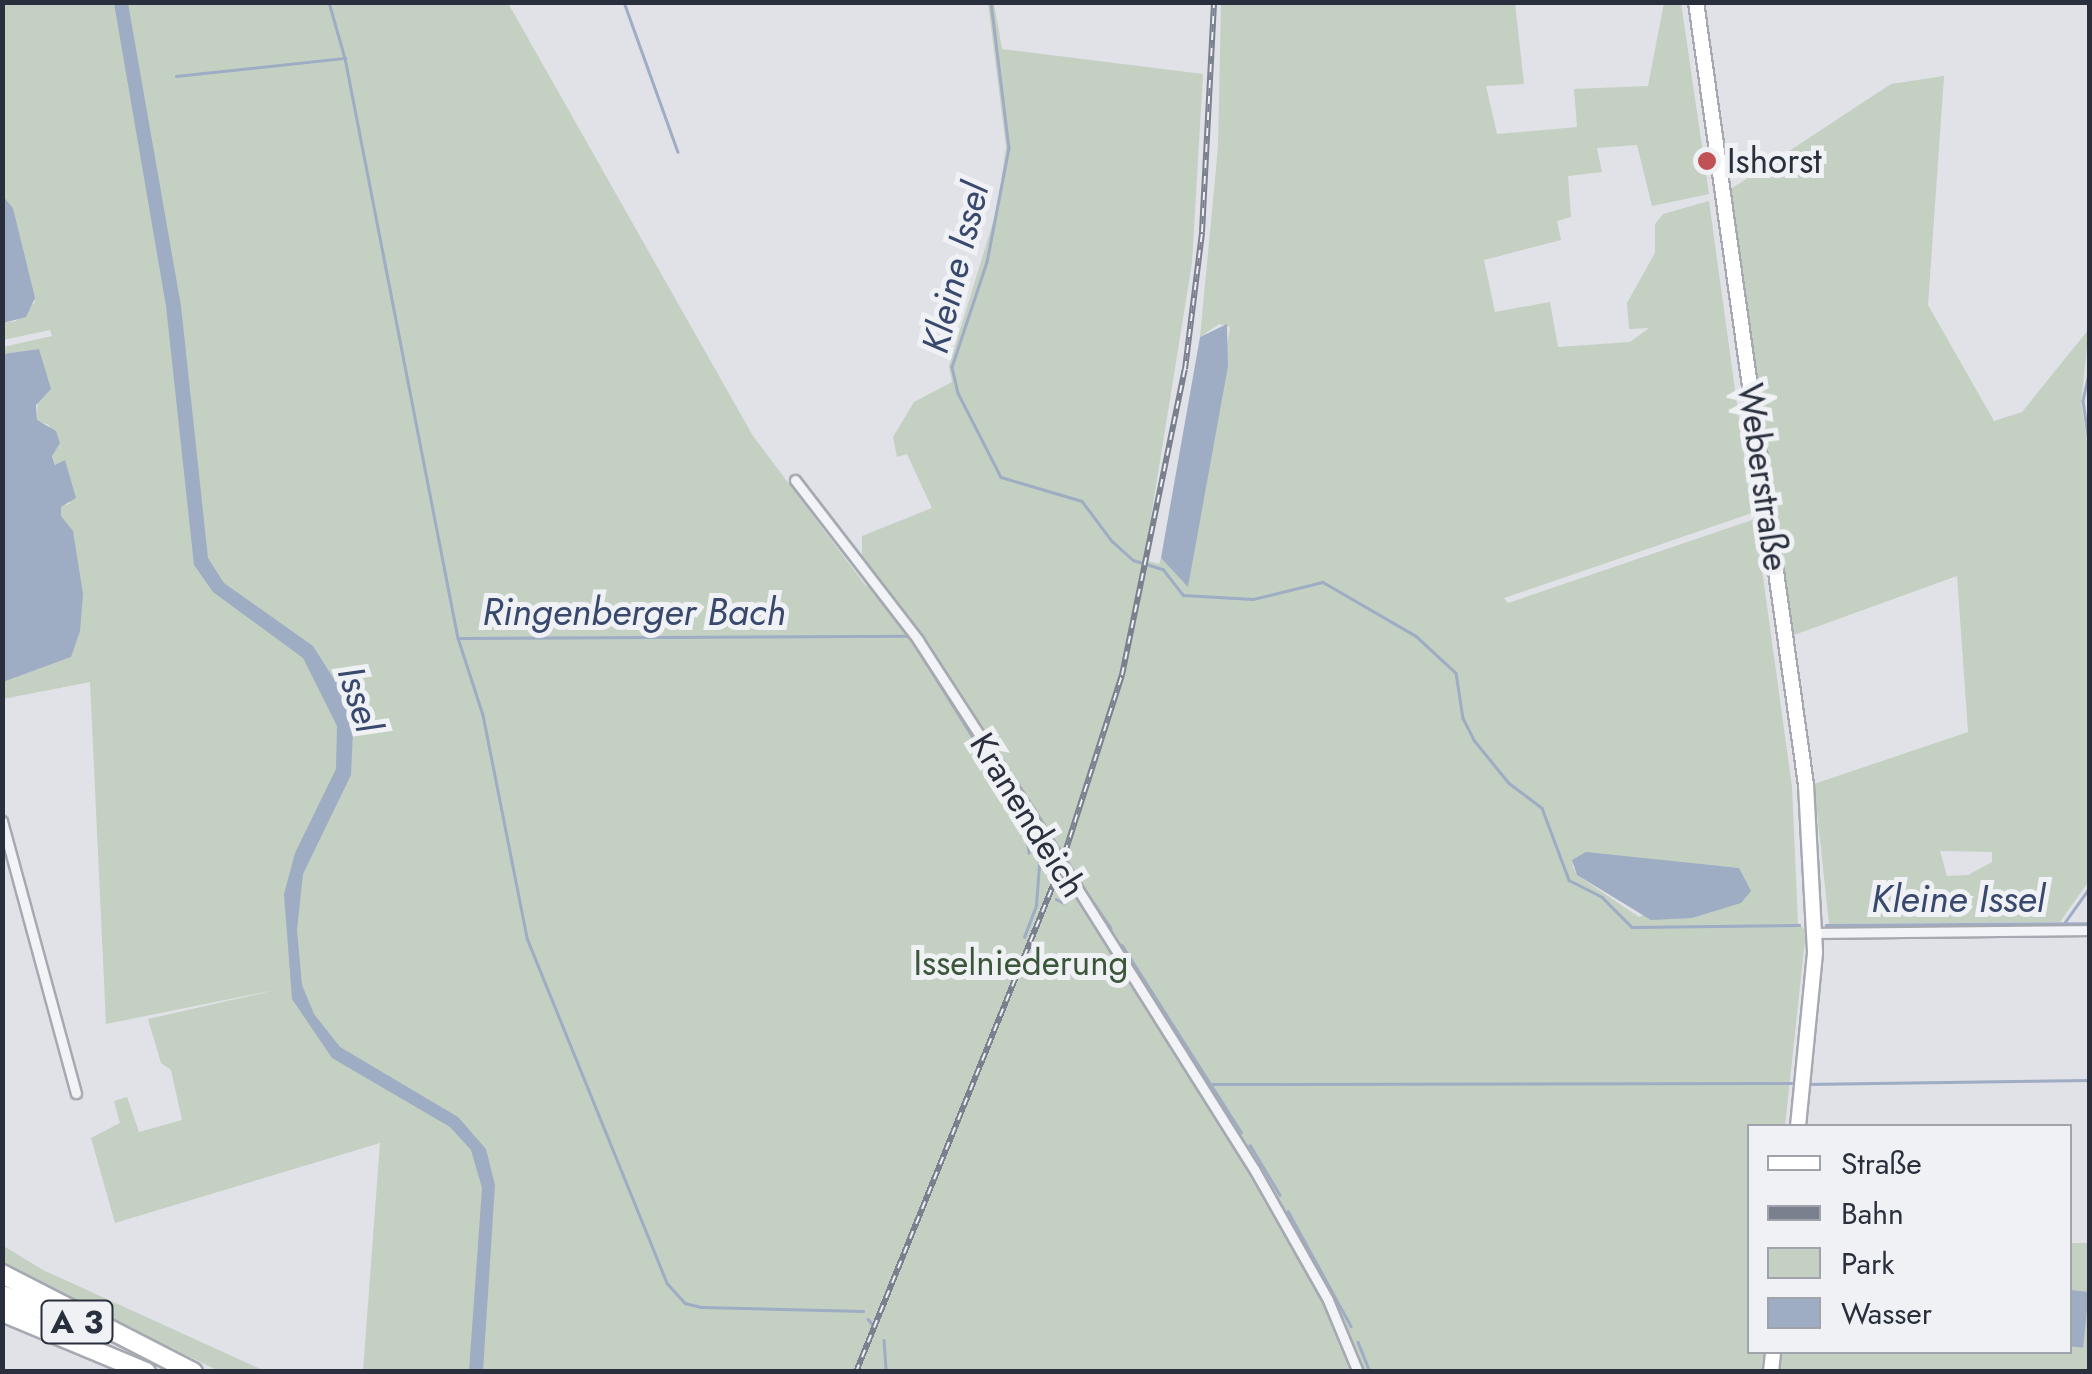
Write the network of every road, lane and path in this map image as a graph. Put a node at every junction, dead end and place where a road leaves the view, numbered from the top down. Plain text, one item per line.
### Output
1 (1696, 2) edge
2 (796, 480) dead end
3 (2, 821) edge
4 (2090, 930) edge
5 (1816, 933) junction
6 (76, 1093) dead end
7 (1798, 1124) edge
8 (2, 1274) edge
9 (2, 1295) edge
10 (2, 1312) edge
11 (152, 1350) junction
12 (146, 1372) edge
13 (193, 1372) edge
14 (1358, 1372) edge

1 - 5 main road, Weberstraße
2 - 14 street, Kranendeich
3 - 6 street
4 - 5 street
5 - 7 main road, Weberstraße
8 - 11 highway
9 - 11 highway, A 3
10 - 12 highway, A 3
11 - 13 highway, A 3

